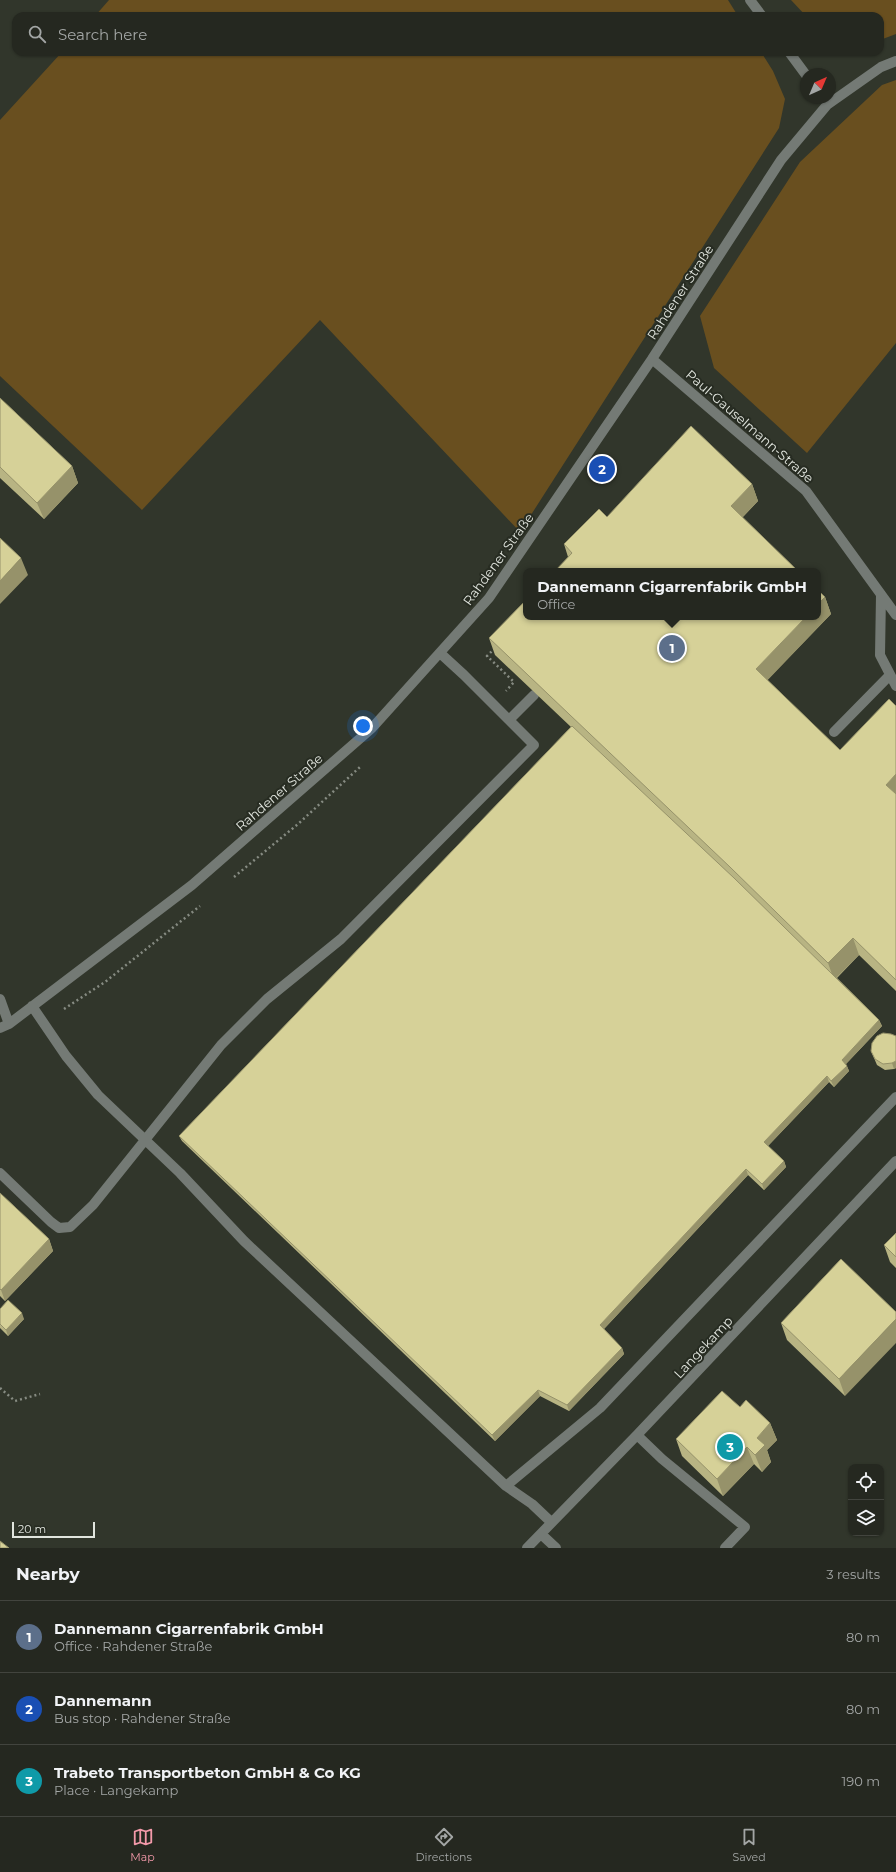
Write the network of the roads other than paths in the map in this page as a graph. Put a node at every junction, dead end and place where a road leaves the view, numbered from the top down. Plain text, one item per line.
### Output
1 (750, 0) edge
2 (759, 12) edge
3 (792, 56) edge
4 (896, 61) edge
5 (801, 68) edge
6 (836, 95) edge
7 (823, 104) edge
8 (652, 359) junction
9 (881, 595) junction
10 (896, 615) edge
11 (440, 653) junction
12 (890, 675) junction
13 (896, 686) edge
14 (534, 695) edge
15 (509, 720) junction
16 (834, 732) dead end
17 (0, 999) edge
18 (32, 1006) junction
19 (5, 1026) edge
20 (896, 1097) edge
21 (144, 1139) junction
22 (896, 1161) edge
23 (0, 1173) edge
24 (637, 1435) junction
25 (506, 1486) junction
26 (551, 1522) junction
27 (541, 1534) junction
28 (527, 1548) edge
29 (556, 1548) edge
30 (725, 1548) edge

1 - 2 street
3 - 5 street
4 - 6 street, Rahdener Straße
7 - 8 street, Rahdener Straße
8 - 9 street, Paul-Gauselmann-Straße
8 - 11 street, Rahdener Straße
9 - 10 street, Paul-Gauselmann-Straße
9 - 12 street
11 - 15 street
11 - 18 street, Rahdener Straße
12 - 13 street
12 - 16 street
14 - 15 street
15 - 21 street
17 - 19 street
18 - 19 street, Rahdener Straße
18 - 21 street
20 - 25 street
21 - 23 street
21 - 25 street
22 - 24 street, Langekamp
24 - 26 street, Langekamp
24 - 30 street
25 - 26 street
26 - 27 street, Langekamp
27 - 28 street, Langekamp
27 - 29 street

